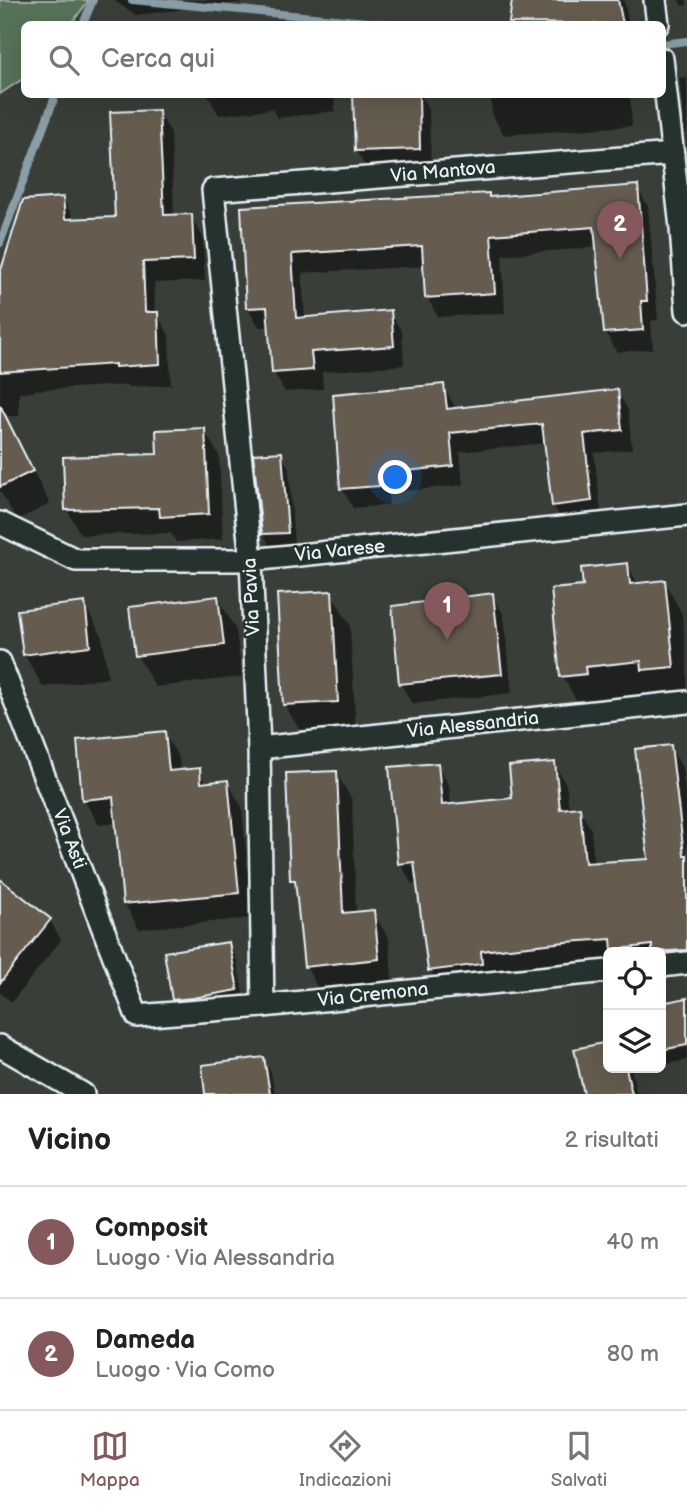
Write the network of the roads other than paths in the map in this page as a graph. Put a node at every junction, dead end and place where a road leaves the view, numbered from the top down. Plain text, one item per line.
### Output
1 (655, 0) edge
2 (658, 21) edge
3 (666, 88) edge
4 (673, 154) junction
5 (214, 190) joint
6 (684, 228) edge
7 (687, 311) edge
8 (687, 514) edge
9 (0, 523) edge
10 (251, 560) junction
11 (0, 662) edge
12 (687, 702) edge
13 (259, 748) junction
14 (687, 963) edge
15 (666, 965) edge
16 (603, 972) edge
17 (263, 1006) junction
18 (137, 1016) joint
19 (0, 1046) edge
20 (82, 1094) edge

1 - 2 street
3 - 4 street
4 - 5 street, Via Mantova
4 - 6 street
5 - 10 street, Via Pavia
6 - 7 street
8 - 10 street, Via Varese
9 - 10 street, Via Varese
10 - 13 street, Via Pavia
11 - 18 street, Via Asti
12 - 13 street, Via Alessandria
13 - 17 street, Via Pavia
14 - 15 street
16 - 17 street, Via Cremona
17 - 18 street, Via Cremona
19 - 20 street

